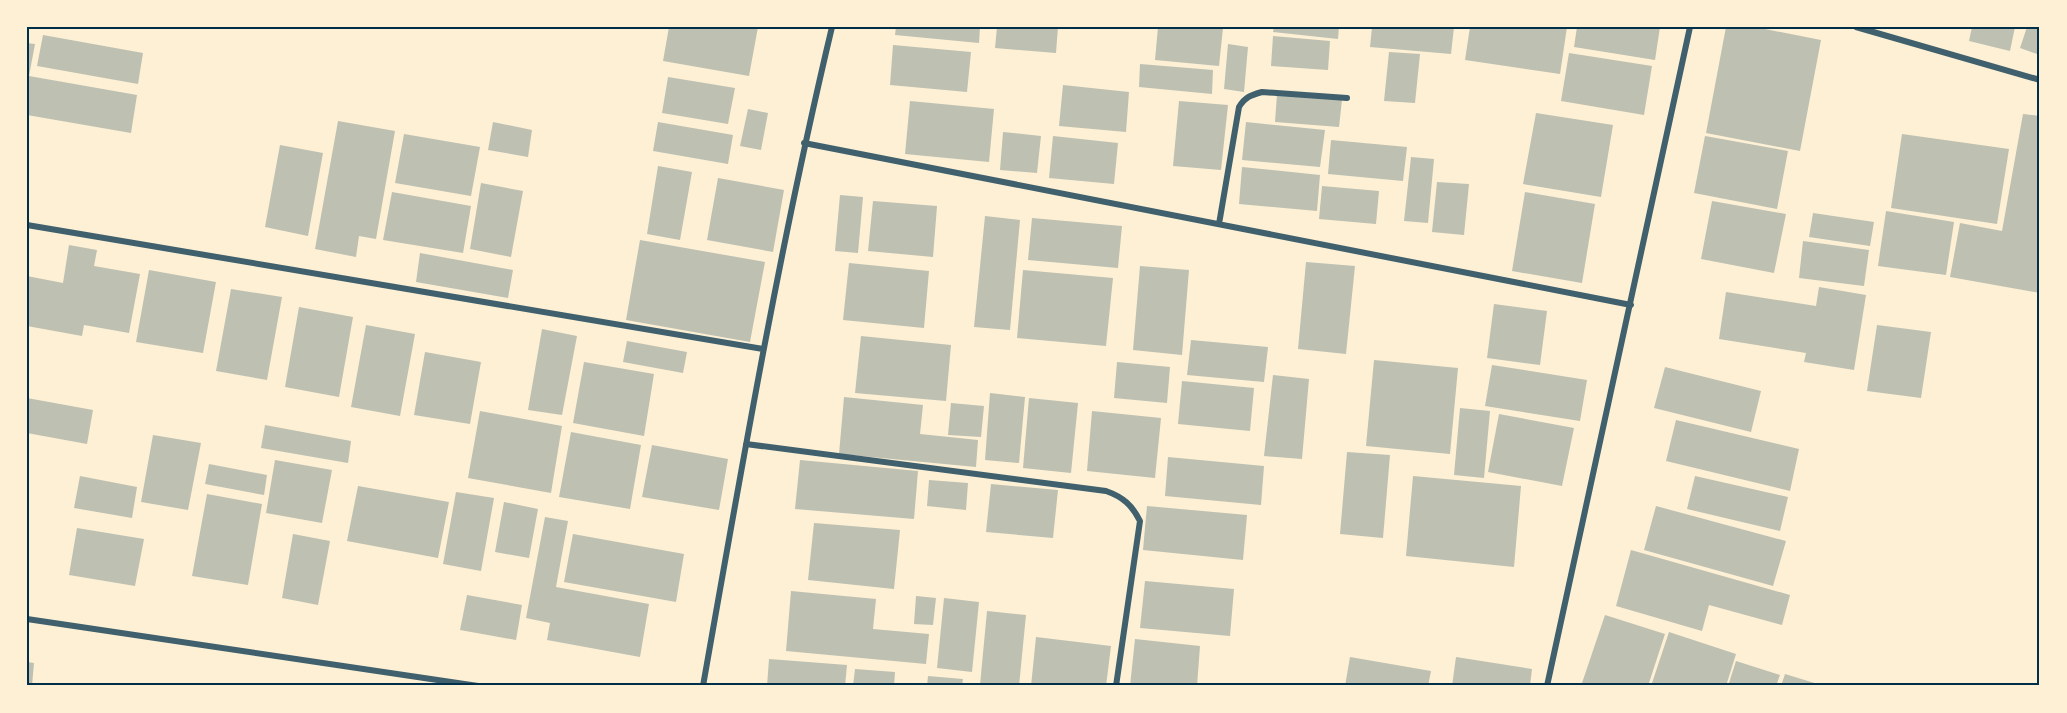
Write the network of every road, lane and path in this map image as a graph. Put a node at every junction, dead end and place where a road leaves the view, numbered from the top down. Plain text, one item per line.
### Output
1 (832, 27) edge
2 (1690, 27) edge
3 (1861, 27) edge
4 (2040, 80) edge
5 (1347, 98) dead end
6 (804, 143) junction
7 (1219, 224) junction
8 (27, 225) edge
9 (1630, 305) junction
10 (763, 350) junction
11 (746, 444) junction
12 (27, 619) edge
13 (478, 686) edge
14 (703, 686) edge
15 (1116, 686) edge
16 (1547, 686) edge

1 - 6 street
2 - 9 street
3 - 4 street
5 - 7 street
6 - 7 street
6 - 10 street
7 - 9 street
8 - 10 street
9 - 16 street
10 - 11 street
11 - 14 street
11 - 15 street
12 - 13 street

